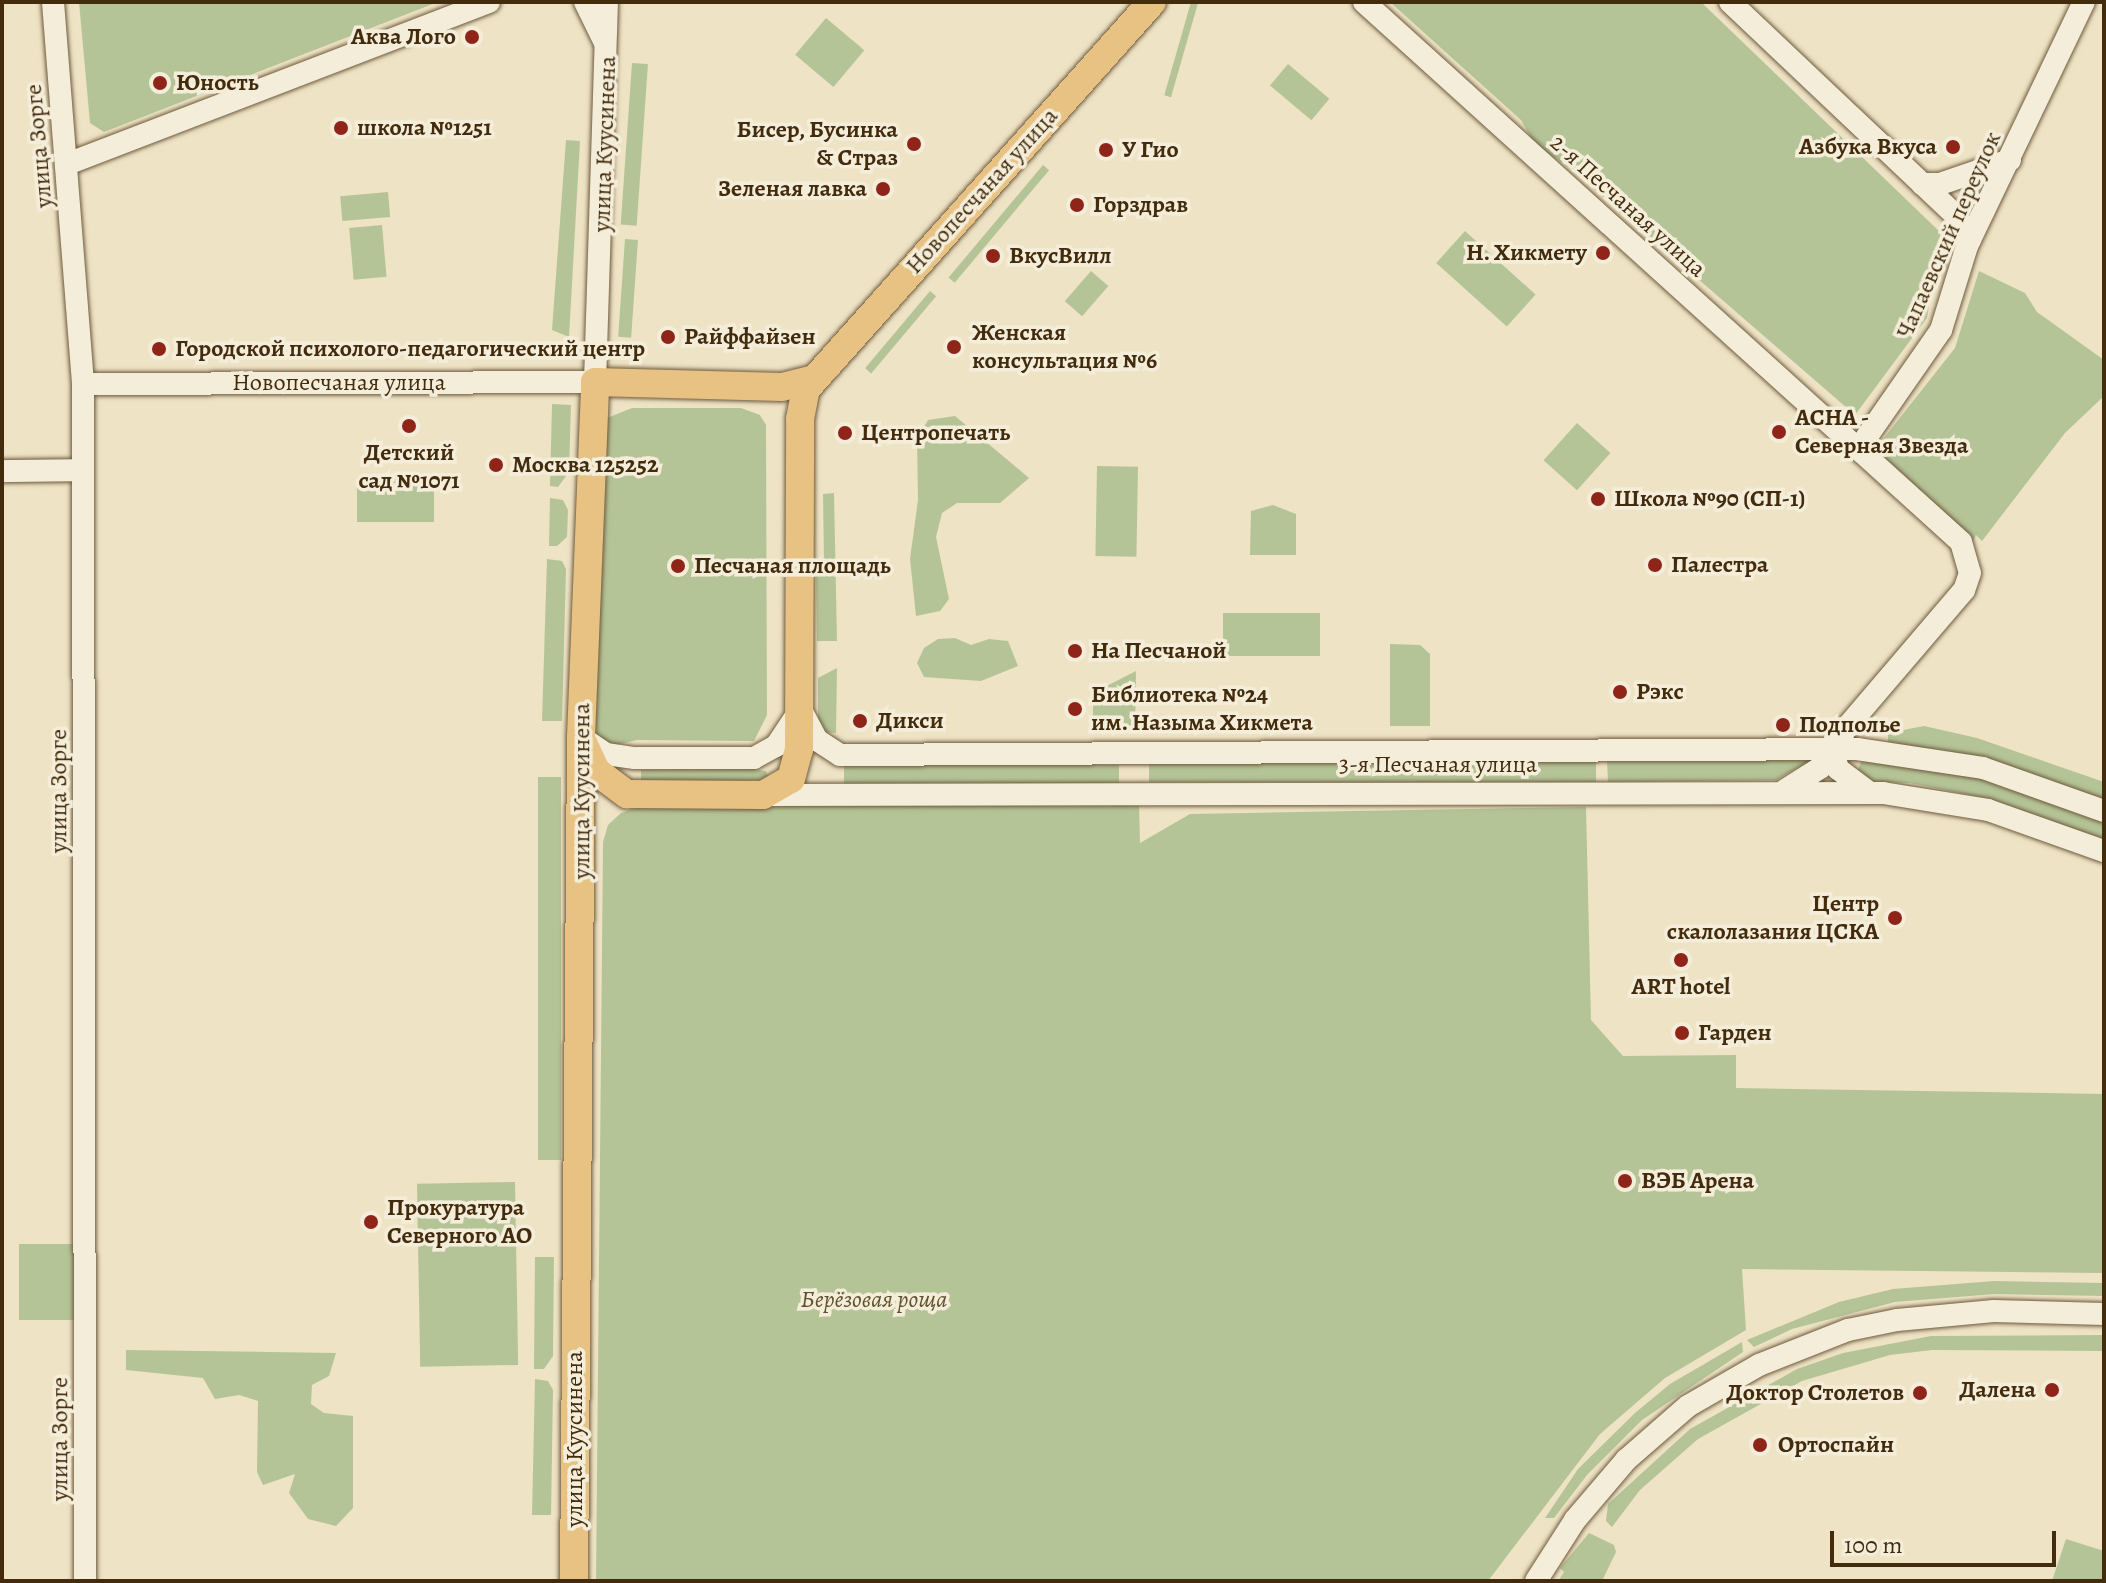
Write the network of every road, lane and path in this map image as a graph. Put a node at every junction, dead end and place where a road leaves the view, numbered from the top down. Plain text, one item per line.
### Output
1 (53, 2) edge
2 (489, 2) edge
3 (585, 2) edge
4 (607, 2) edge
5 (621, 2) edge
6 (1152, 2) edge
7 (1364, 2) edge
8 (1730, 2) edge
9 (2084, 2) edge
10 (608, 51) junction
11 (2010, 160) junction
12 (67, 164) junction
13 (1922, 184) junction
14 (1970, 240) junction
15 (811, 380) junction
16 (595, 382) junction
17 (83, 384) junction
18 (765, 387) junction
19 (800, 440) junction
20 (1859, 448) junction
21 (83, 470) junction
22 (2, 471) edge
23 (1869, 702) junction
24 (801, 708) junction
25 (581, 737) junction
26 (1832, 749) junction
27 (1897, 753) junction
28 (635, 758) junction
29 (604, 781) junction
30 (1783, 791) junction
31 (1868, 792) junction
32 (636, 795) junction
33 (763, 795) junction
34 (2104, 811) edge
35 (582, 839) junction
36 (2104, 851) edge
37 (2104, 1314) edge
38 (85, 1581) edge
39 (574, 1581) edge
40 (1536, 1581) edge

1 - 12 street, улица Зорге
2 - 12 street
3 - 10 street
4 - 10 street, улица Куусинена
5 - 10 street
6 - 15 main road, Новопесчаная улица
7 - 20 street, 2-я Песчаная улица
8 - 13 street
9 - 11 street, Чапаевский переулок
10 - 16 street, улица Куусинена
11 - 13 street
11 - 14 street, Чапаевский переулок
12 - 17 street, улица Зорге
13 - 14 street
14 - 20 street, Чапаевский переулок
15 - 18 main road
15 - 19 main road
16 - 17 street, Новопесчаная улица
16 - 18 main road
16 - 25 main road, улица Куусинена
17 - 21 street, улица Зорге
18 - 19 main road
19 - 24 main road
20 - 23 street
21 - 22 street
21 - 38 street, улица Зорге
23 - 26 street
23 - 27 street
24 - 26 street, 3-я Песчаная улица
24 - 28 street
24 - 33 main road
25 - 28 street
25 - 29 main road
25 - 35 main road, улица Куусинена
26 - 27 street, 3-я Песчаная улица
26 - 30 street
26 - 31 street
27 - 34 street, 3-я Песчаная улица
28 - 29 street
29 - 32 main road
29 - 35 street
30 - 31 street, 3-я Песчаная улица
30 - 33 street, 3-я Песчаная улица
31 - 36 street, 3-я Песчаная улица
32 - 33 main road
32 - 35 main road
35 - 39 main road, улица Куусинена
37 - 40 street

